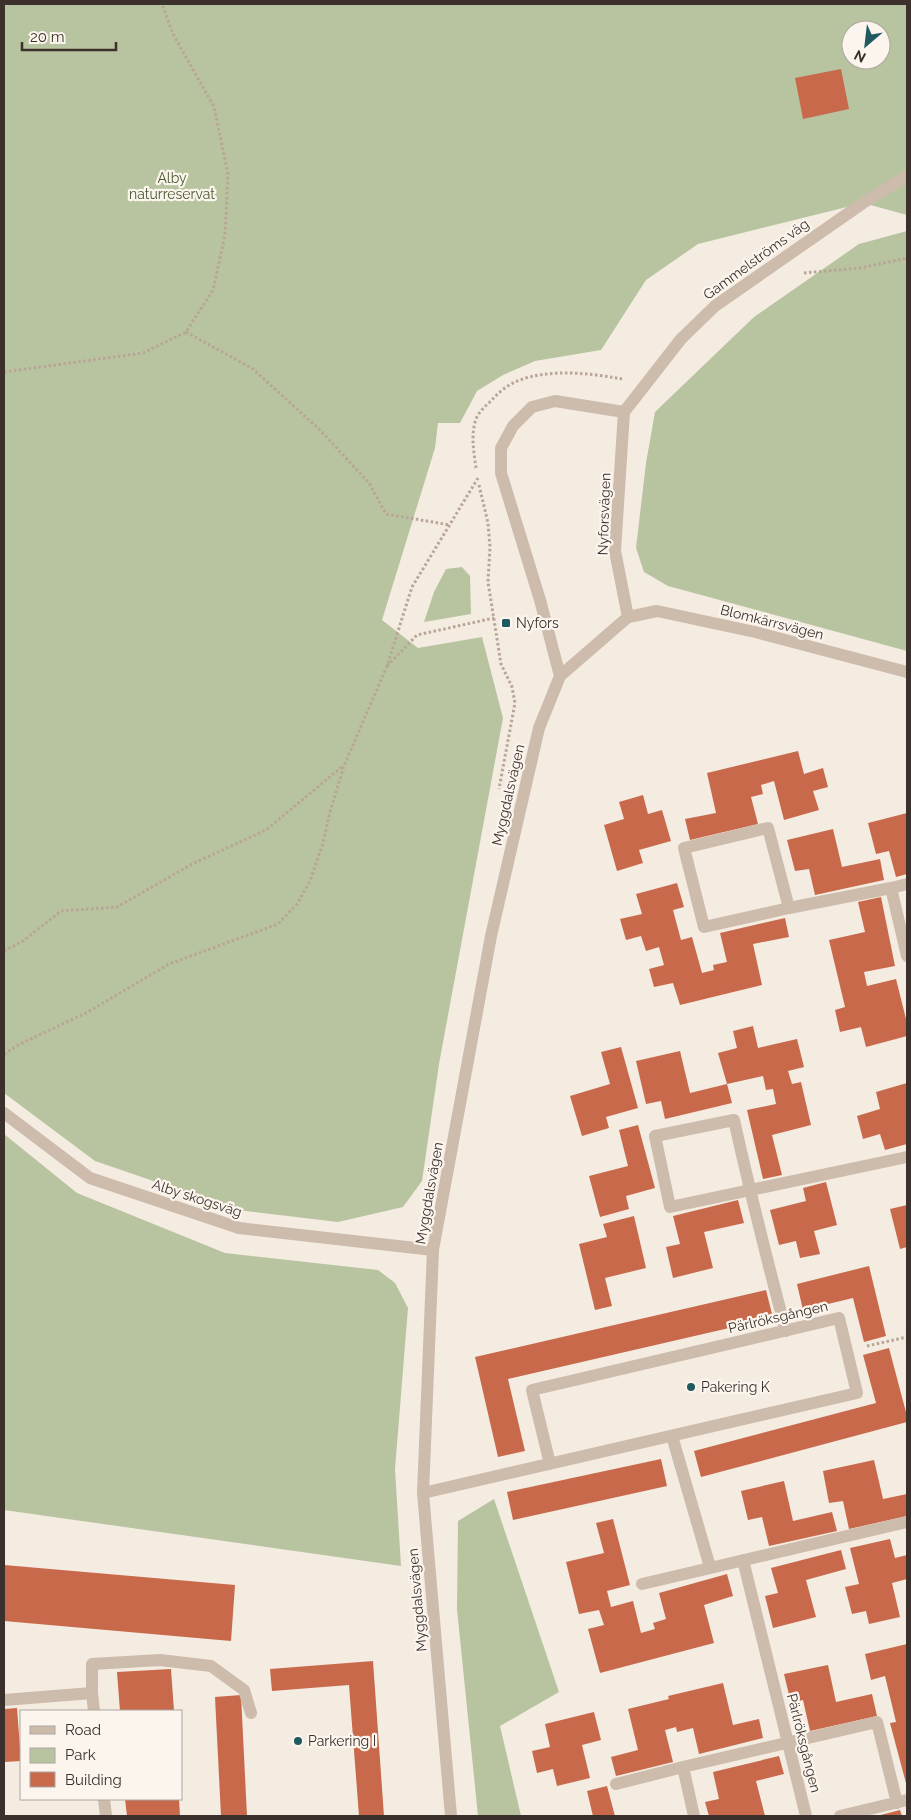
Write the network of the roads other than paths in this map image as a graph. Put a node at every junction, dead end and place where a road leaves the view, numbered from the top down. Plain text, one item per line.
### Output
1 (907, 176) edge
2 (624, 412) junction
3 (628, 617) junction
4 (907, 672) edge
5 (560, 676) junction
6 (907, 884) edge
7 (891, 888) junction
8 (789, 908) junction
9 (907, 956) edge
10 (4, 1113) edge
11 (907, 1157) edge
12 (750, 1190) junction
13 (433, 1250) junction
14 (786, 1331) junction
15 (672, 1436) junction
16 (550, 1464) junction
17 (423, 1493) junction
18 (907, 1522) edge
19 (743, 1560) junction
20 (710, 1567) junction
21 (642, 1584) dead end
22 (92, 1693) junction
23 (4, 1700) edge
24 (94, 1710) edge
25 (251, 1713) dead end
26 (788, 1743) junction
27 (682, 1767) junction
28 (616, 1784) dead end
29 (104, 1800) edge
30 (902, 1801) edge
31 (106, 1816) edge
32 (451, 1816) edge
33 (694, 1816) edge
34 (806, 1816) edge
35 (840, 1816) edge

1 - 2 street, Gammelströms väg
2 - 3 street, Nyforsvägen
2 - 5 street
3 - 4 street, Blomkärrsvägen
3 - 5 street, Myggdalsvägen
5 - 13 street, Myggdalsvägen
6 - 7 street
7 - 8 street
7 - 9 street
8 - 8 street
10 - 13 street, Alby skogsväg
11 - 12 street
12 - 12 street
12 - 14 street
13 - 17 street, Myggdalsvägen
14 - 15 street, Pärlröksgången
14 - 16 street, Pärlröksgången
15 - 16 street, Pärlröksgången
15 - 20 street
16 - 17 street, Pärlröksgången
17 - 32 street, Myggdalsvägen
18 - 19 street
19 - 20 street
19 - 26 street, Pärlröksgången
20 - 21 street
22 - 23 street
22 - 24 street
22 - 25 street
26 - 27 street
26 - 30 street
26 - 34 street, Pärlröksgången
27 - 28 street
27 - 33 street
29 - 31 street
30 - 35 street

